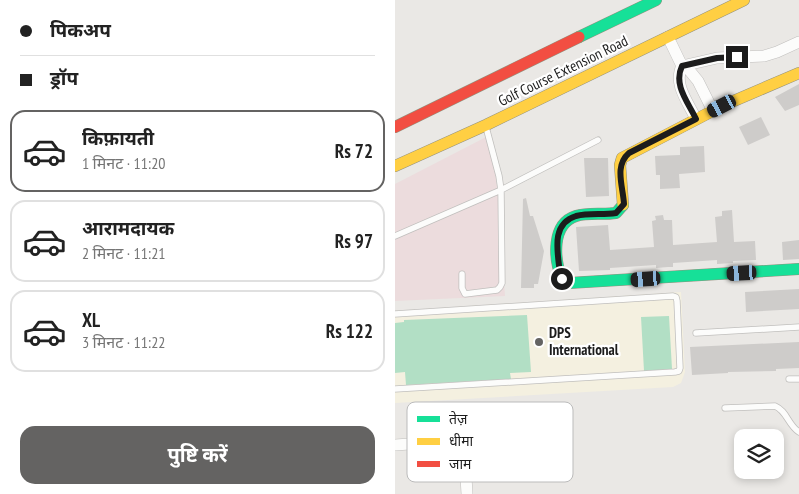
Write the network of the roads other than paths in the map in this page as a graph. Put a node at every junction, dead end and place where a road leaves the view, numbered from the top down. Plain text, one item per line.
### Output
1 (656, 0) edge
2 (744, 0) edge
3 (668, 37) junction
4 (799, 42) edge
5 (682, 66) junction
6 (799, 73) edge
7 (717, 108) junction
8 (696, 119) junction
9 (486, 125) junction
10 (395, 126) edge
11 (598, 140) dead end
12 (395, 166) edge
13 (501, 190) junction
14 (395, 236) edge
15 (799, 270) edge
16 (462, 274) dead end
17 (395, 314) edge
18 (799, 327) edge
19 (697, 333) dead end
20 (799, 379) edge
21 (789, 380) dead end
22 (395, 389) edge
23 (725, 408) dead end
24 (799, 432) edge

1 - 10 main road, Golf Course Extension Road
2 - 3 main road, Golf Course Extension Road
3 - 5 street
3 - 9 main road, Golf Course Extension Road
4 - 5 street
5 - 7 street
5 - 8 street
6 - 7 main road
7 - 8 main road
8 - 15 main road
9 - 12 main road, Golf Course Extension Road
9 - 13 lane
11 - 13 lane
13 - 14 lane
13 - 16 lane
17 - 22 lane
18 - 19 lane
20 - 21 lane
23 - 24 lane

